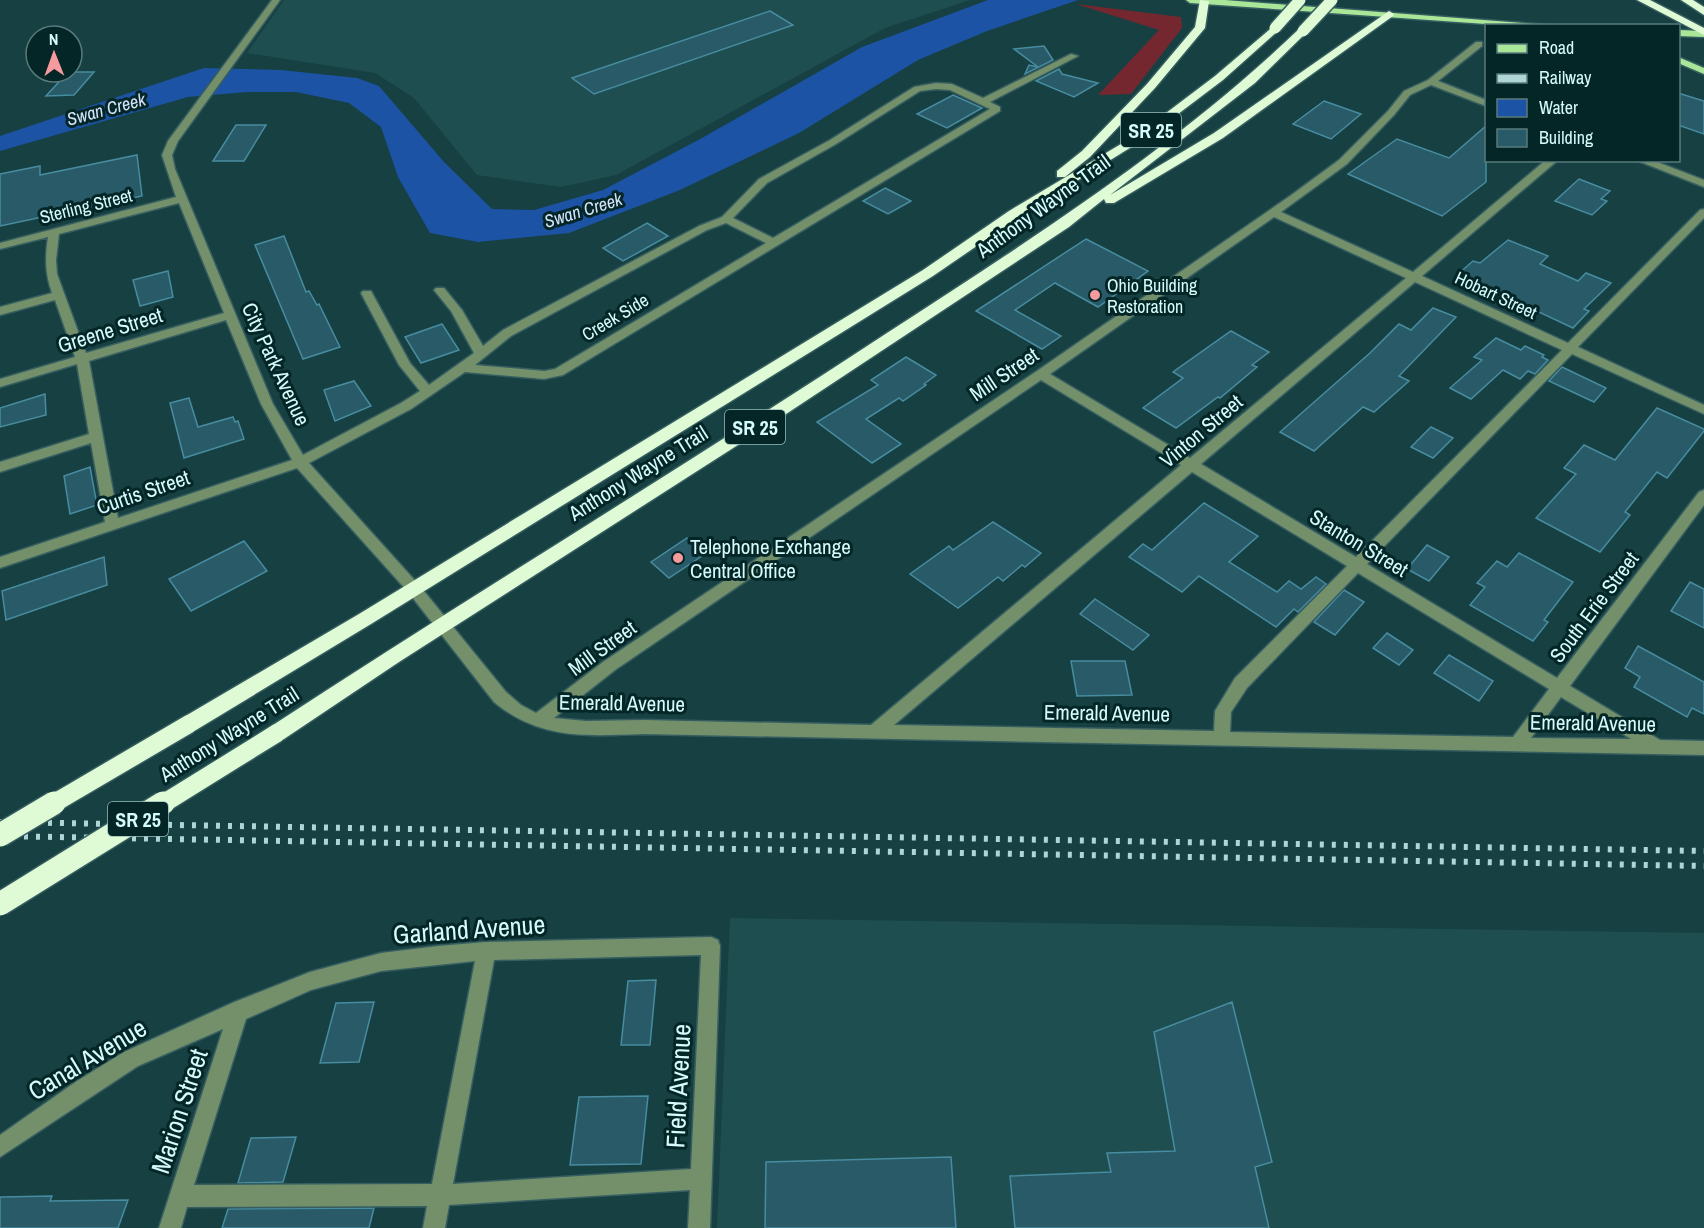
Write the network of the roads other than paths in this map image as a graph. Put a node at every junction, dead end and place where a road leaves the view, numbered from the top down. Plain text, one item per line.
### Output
1 (276, 0) edge
2 (1190, 0) edge
3 (1300, 0) edge
4 (1332, 0) edge
5 (1642, 0) edge
6 (1686, 0) edge
7 (1204, 1) edge
8 (1704, 12) edge
9 (1389, 14) junction
10 (1540, 24) edge
11 (1680, 33) edge
12 (1704, 33) edge
13 (1479, 45) dead end
14 (1074, 56) dead end
15 (1680, 61) edge
16 (1704, 70) edge
17 (1431, 82) junction
18 (983, 102) junction
19 (1485, 103) edge
20 (1551, 162) edge
21 (1646, 162) edge
22 (1704, 184) edge
23 (181, 199) junction
24 (1704, 212) edge
25 (1274, 213) junction
26 (1014, 214) junction
27 (726, 219) junction
28 (1064, 224) junction
29 (54, 232) junction
30 (774, 243) junction
31 (0, 246) edge
32 (1414, 277) junction
33 (440, 290) dead end
34 (367, 293) dead end
35 (60, 295) junction
36 (0, 311) edge
37 (230, 315) junction
38 (1569, 348) junction
39 (481, 354) junction
40 (82, 358) junction
41 (463, 368) junction
42 (1041, 374) junction
43 (0, 383) edge
44 (427, 392) junction
45 (1704, 410) edge
46 (96, 437) junction
47 (300, 462) junction
48 (1191, 465) junction
49 (0, 467) edge
50 (1704, 495) edge
51 (112, 525) junction
52 (0, 563) edge
53 (1355, 565) junction
54 (414, 589) junction
55 (443, 625) junction
56 (1559, 688) junction
57 (514, 710) joint
58 (538, 721) junction
59 (875, 731) junction
60 (1222, 738) junction
61 (1517, 744) junction
62 (1657, 747) junction
63 (1704, 748) edge
64 (0, 835) edge
65 (0, 904) edge
66 (711, 946) joint
67 (486, 951) junction
68 (239, 1010) junction
69 (0, 1147) edge
70 (701, 1179) junction
71 (440, 1194) junction
72 (180, 1196) junction
73 (170, 1228) edge
74 (434, 1228) edge
75 (699, 1228) edge

1 - 23 street, City Park Avenue
2 - 7 main road
3 - 26 highway, Anthony Wayne Trail / SR 25, bridge
4 - 28 highway, Anthony Wayne Trail / SR 25, bridge
5 - 12 highway
6 - 8 highway
7 - 9 main road
7 - 26 highway
9 - 10 main road
9 - 28 highway
11 - 12 main road
13 - 17 street, Mill Street
14 - 18 street
15 - 16 main road
17 - 19 street
17 - 25 street, Mill Street
18 - 27 street, Creek Side
18 - 30 street, Creek Side
20 - 32 street, Vinton Street
21 - 22 street
23 - 29 street, Sterling Street
23 - 37 street, City Park Avenue
24 - 38 street
25 - 32 street, Hobart Street
25 - 42 street, Mill Street
26 - 54 highway, Anthony Wayne Trail / SR 25
27 - 30 street
27 - 39 street, Creek Side
28 - 55 highway, Anthony Wayne Trail / SR 25
29 - 31 street, Sterling Street
29 - 35 street
30 - 41 street, Creek Side
32 - 38 street, Hobart Street
32 - 48 street, Vinton Street
33 - 39 street
34 - 44 street
35 - 36 street
35 - 40 street
37 - 40 street, Greene Street
37 - 47 street, City Park Avenue
38 - 45 street, Hobart Street
38 - 53 street
39 - 41 street, Creek Side
40 - 43 street, Greene Street
40 - 46 street
41 - 44 street, Creek Side
42 - 48 street, Stanton Street
42 - 58 street, Mill Street
44 - 47 street, Creek Side
46 - 49 street
46 - 51 street
47 - 51 street, Curtis Street
47 - 54 street, City Park Avenue
48 - 53 street, Stanton Street
48 - 59 street, Vinton Street
50 - 56 street, South Erie Street
51 - 52 street, Curtis Street
53 - 56 street, Stanton Street
53 - 60 street
54 - 55 street, City Park Avenue
54 - 64 highway, Anthony Wayne Trail / SR 25, bridge
55 - 57 street, City Park Avenue
55 - 65 highway, Anthony Wayne Trail / SR 25, bridge
56 - 61 street, South Erie Street
56 - 62 street, Stanton Street
57 - 58 street, Emerald Avenue
58 - 59 street, Emerald Avenue
59 - 60 street, Emerald Avenue
60 - 61 street, Emerald Avenue
61 - 62 street, Emerald Avenue
62 - 63 street, Emerald Avenue
66 - 67 street, Garland Avenue
66 - 70 street, Field Avenue
67 - 68 street, Garland Avenue
67 - 71 street
68 - 69 street, Canal Avenue
68 - 72 street, Marion Street
70 - 71 street
70 - 75 street, Field Avenue
71 - 72 street
71 - 74 street
72 - 73 street, Marion Street

